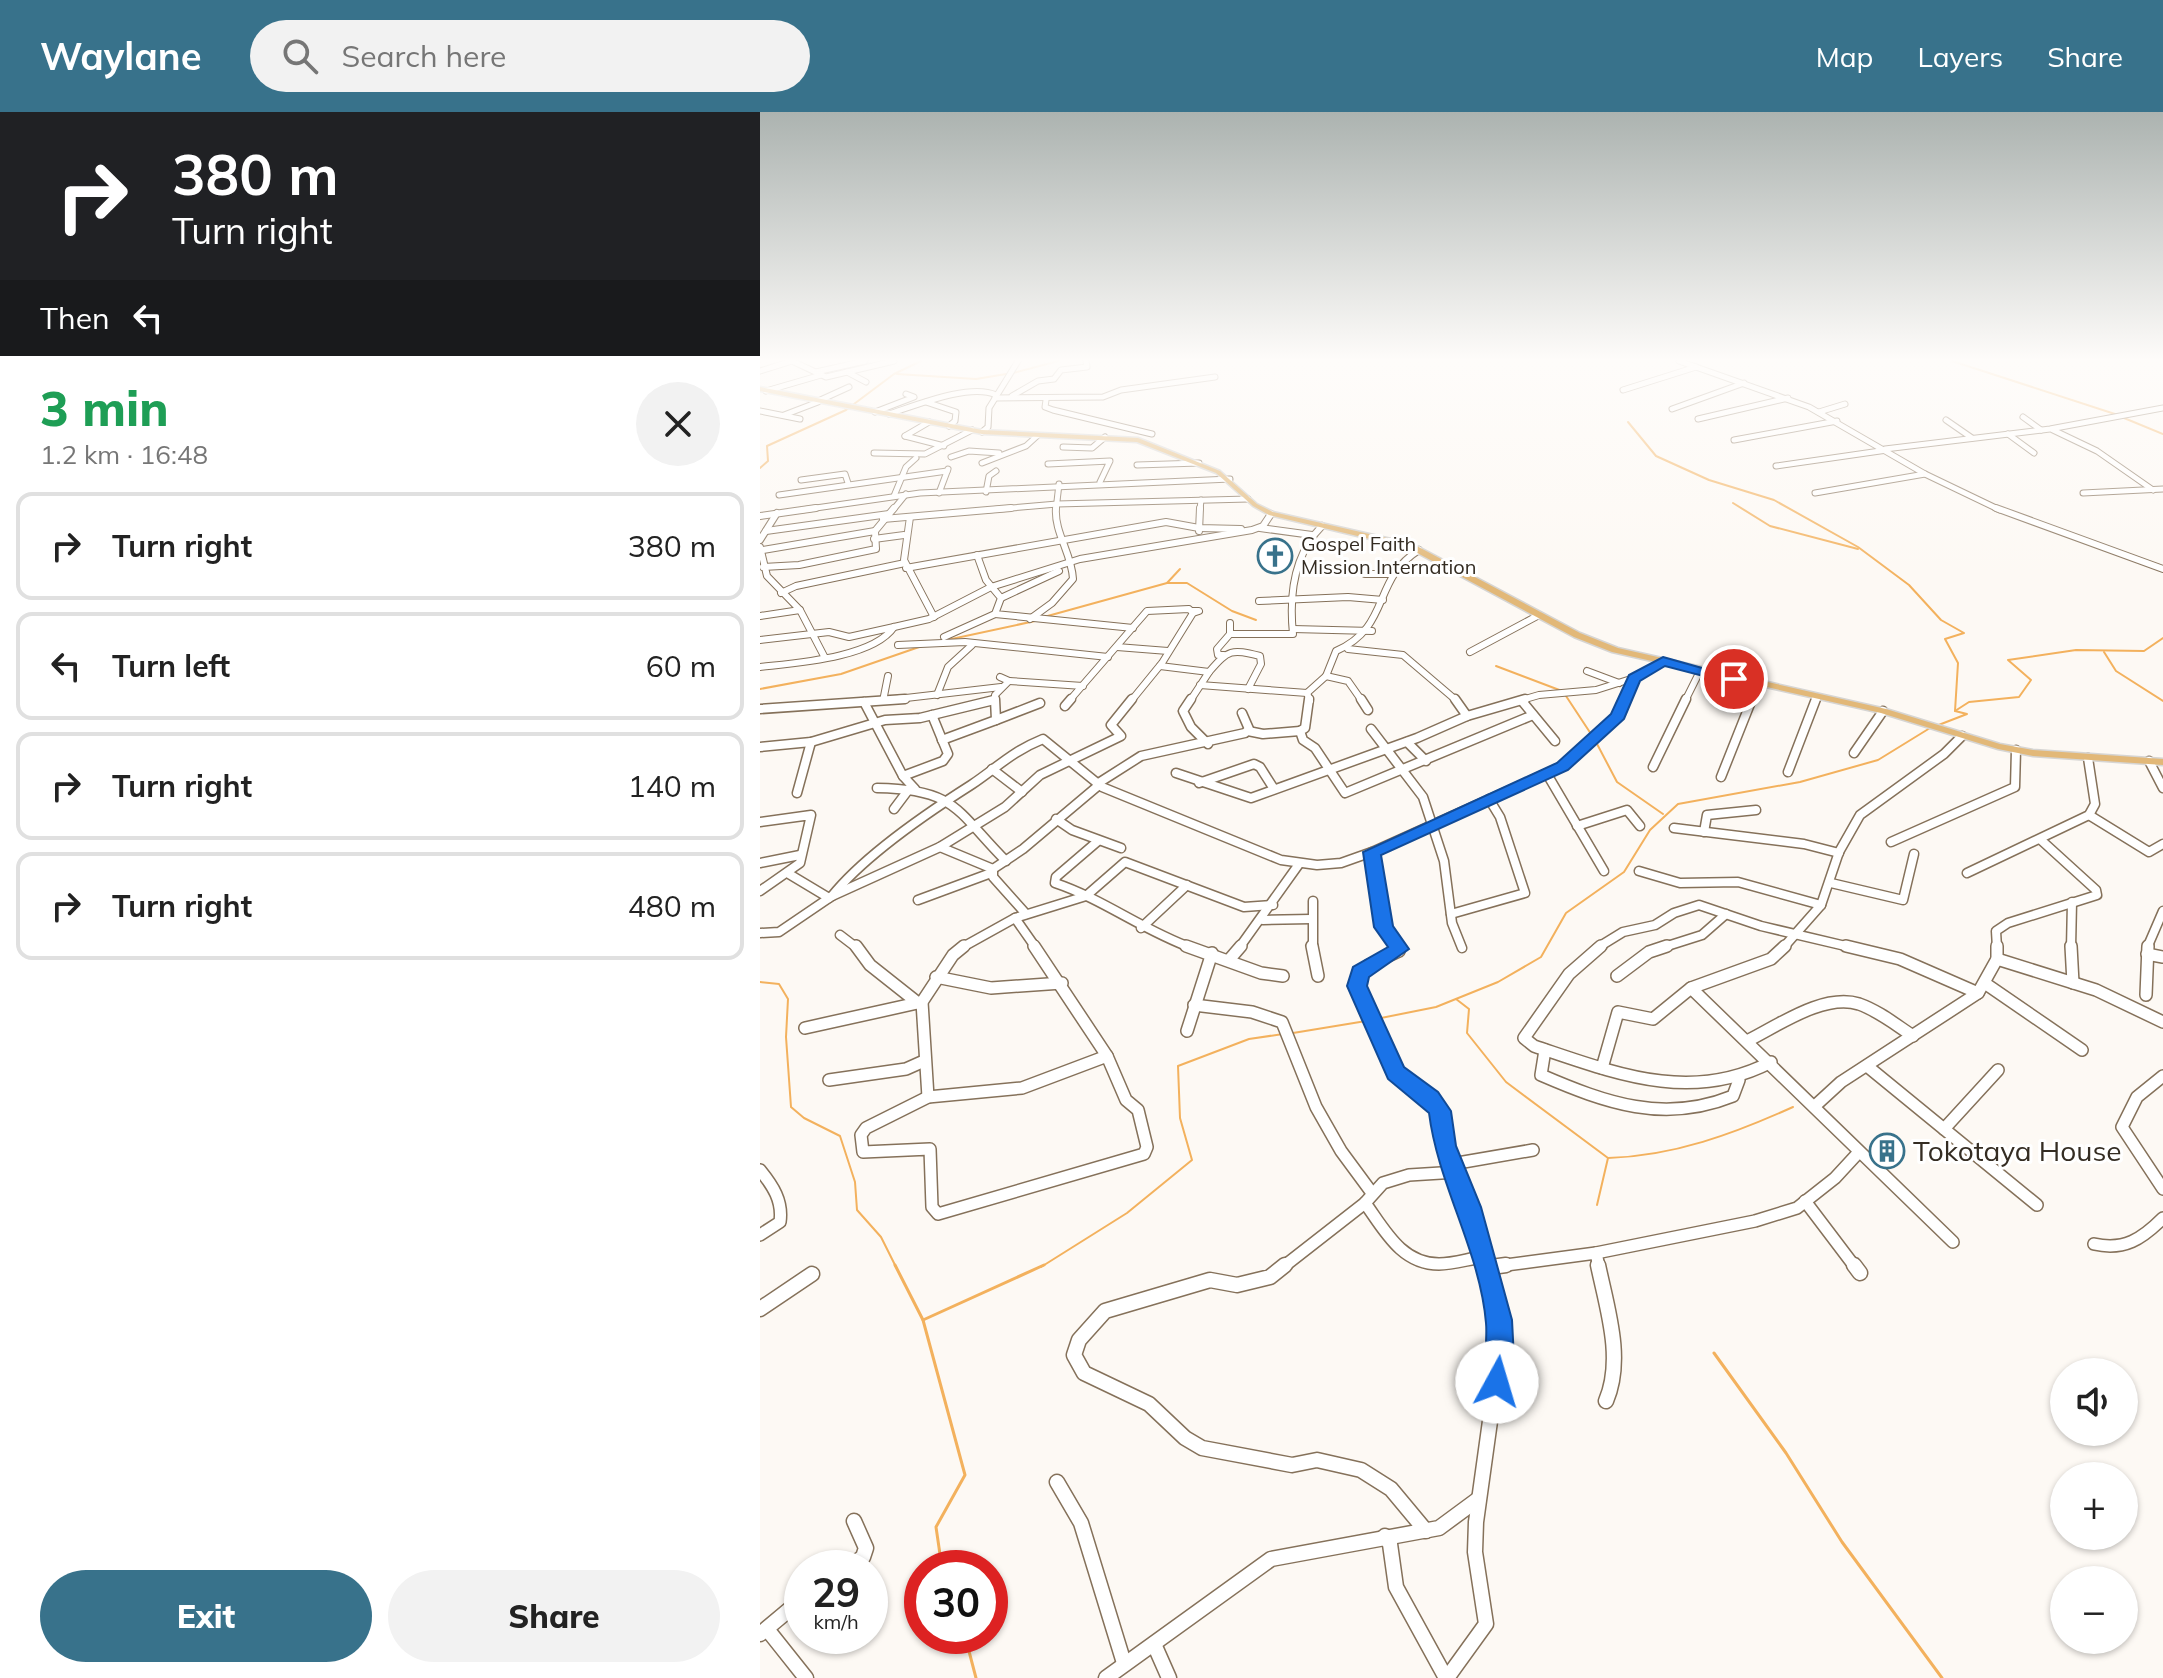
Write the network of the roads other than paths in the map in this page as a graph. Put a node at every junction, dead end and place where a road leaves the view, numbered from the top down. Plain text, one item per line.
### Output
1 (910, 434) edge
2 (965, 434) edge
3 (1011, 434) edge
4 (1766, 434) edge
5 (1860, 434) edge
6 (1966, 434) edge
7 (2008, 434) joint
8 (2061, 434) edge
9 (1037, 436) junction
10 (1105, 437) junction
11 (1972, 438) junction
12 (1734, 440) dead end
13 (946, 446) junction
14 (1063, 447) dead end
15 (1093, 447) junction
16 (1886, 449) junction
17 (1007, 452) junction
18 (874, 453) dead end
19 (2034, 453) dead end
20 (1086, 454) dead end
21 (918, 457) junction
22 (951, 457) dead end
23 (982, 463) dead end
24 (1199, 463) junction
25 (1048, 464) dead end
26 (1137, 465) dead end
27 (1776, 466) dead end
28 (996, 471) dead end
29 (1925, 474) junction
30 (902, 477) junction
31 (1230, 479) junction
32 (1100, 482) junction
33 (848, 483) junction
34 (1059, 484) junction
35 (2163, 489) edge
36 (2153, 490) junction
37 (796, 492) junction
38 (986, 492) junction
39 (939, 493) junction
40 (1815, 493) dead end
41 (2083, 493) dead end
42 (906, 494) junction
43 (779, 495) dead end
44 (894, 496) junction
45 (1248, 499) junction
46 (1201, 500) junction
47 (1057, 504) junction
48 (777, 513) junction
49 (889, 514) junction
50 (1271, 514) junction
51 (760, 516) edge
52 (910, 517) junction
53 (883, 519) junction
54 (1322, 526) junction
55 (1199, 528) junction
56 (1256, 529) junction
57 (1114, 530) junction
58 (766, 531) junction
59 (874, 535) junction
60 (904, 535) junction
61 (1312, 535) junction
62 (1059, 538) junction
63 (1198, 539) junction
64 (760, 540) edge
65 (761, 548) edge
66 (1419, 550) junction
67 (1117, 552) junction
68 (977, 555) junction
69 (858, 560) junction
70 (1072, 562) junction
71 (905, 565) junction
72 (763, 567) junction
73 (2163, 569) edge
74 (867, 572) junction
75 (1365, 574) dead end
76 (1392, 574) junction
77 (991, 587) junction
78 (781, 593) junction
79 (1001, 598) junction
80 (1288, 600) junction
81 (1383, 600) junction
82 (1259, 601) dead end
83 (948, 607) junction
84 (929, 608) junction
85 (800, 610) junction
86 (995, 614) junction
87 (1539, 615) junction
88 (760, 616) edge
89 (934, 617) junction
90 (1030, 619) junction
91 (1230, 623) dead end
92 (894, 627) junction
93 (1133, 628) junction
94 (1293, 629) junction
95 (1372, 631) junction
96 (814, 633) junction
97 (1230, 634) junction
98 (944, 637) dead end
99 (760, 640) edge
100 (898, 645) dead end
101 (972, 645) junction
102 (1117, 647) junction
103 (1342, 649) junction
104 (1168, 651) junction
105 (1470, 652) dead end
106 (1224, 655) junction
107 (824, 656) junction
108 (1108, 657) junction
109 (1663, 661) junction
110 (1160, 666) junction
111 (760, 667) edge
112 (1587, 671) dead end
113 (1700, 671) junction
114 (1209, 672) junction
115 (888, 676) dead end
116 (1326, 676) junction
117 (1000, 677) dead end
118 (1634, 678) junction
119 (1619, 683) junction
120 (1005, 684) junction
121 (1200, 685) junction
122 (1758, 685) junction
123 (1083, 686) junction
124 (1248, 689) junction
125 (1307, 693) junction
126 (937, 695) junction
127 (1817, 697) junction
128 (994, 700) junction
129 (883, 701) junction
130 (1522, 701) junction
131 (864, 702) junction
132 (1040, 703) dead end
133 (1065, 706) dead end
134 (760, 709) edge
135 (1368, 710) dead end
136 (1883, 711) junction
137 (1242, 713) dead end
138 (932, 715) junction
139 (1533, 715) junction
140 (1467, 716) junction
141 (996, 720) junction
142 (876, 724) junction
143 (1371, 729) dead end
144 (1248, 731) junction
145 (1300, 731) junction
146 (1962, 736) junction
147 (942, 740) junction
148 (1555, 741) dead end
149 (811, 742) junction
150 (1407, 742) junction
151 (1208, 744) junction
152 (760, 747) edge
153 (1384, 749) junction
154 (2016, 750) junction
155 (1854, 753) dead end
156 (2088, 758) junction
157 (1070, 760) junction
158 (1426, 761) junction
159 (2149, 761) junction
160 (2163, 762) edge
161 (1653, 767) dead end
162 (992, 769) junction
163 (1327, 770) junction
164 (1402, 771) junction
165 (1788, 772) dead end
166 (1176, 773) dead end
167 (1547, 774) junction
168 (903, 776) junction
169 (1721, 777) dead end
170 (1199, 783) junction
171 (1098, 784) junction
172 (877, 788) dead end
173 (2163, 788) edge
174 (912, 789) junction
175 (1274, 789) junction
176 (1022, 792) junction
177 (797, 793) dead end
178 (1489, 799) junction
179 (943, 800) junction
180 (894, 809) dead end
181 (1756, 810) dead end
182 (2089, 815) junction
183 (1056, 819) junction
184 (760, 822) edge
185 (1433, 823) junction
186 (977, 826) junction
187 (1577, 826) junction
188 (1640, 826) dead end
189 (1674, 828) dead end
190 (1704, 832) junction
191 (2041, 840) junction
192 (1098, 841) junction
193 (1891, 842) dead end
194 (2163, 844) edge
195 (940, 847) junction
196 (1121, 848) dead end
197 (1372, 852) junction
198 (1839, 853) junction
199 (1914, 854) dead end
200 (800, 855) junction
201 (1006, 861) junction
202 (760, 863) edge
203 (1299, 864) junction
204 (992, 871) junction
205 (1604, 871) dead end
206 (1639, 871) dead end
207 (1967, 873) dead end
208 (789, 874) junction
209 (1831, 883) junction
210 (1187, 885) junction
211 (760, 891) edge
212 (1086, 896) junction
213 (831, 897) junction
214 (918, 900) dead end
215 (1313, 901) dead end
216 (2072, 902) junction
217 (1273, 905) junction
218 (1821, 905) junction
219 (2163, 911) edge
220 (1451, 914) junction
221 (1726, 914) junction
222 (1020, 916) junction
223 (1311, 919) junction
224 (1263, 920) junction
225 (1141, 928) junction
226 (760, 933) edge
227 (840, 935) dead end
228 (1797, 935) junction
229 (1462, 948) dead end
230 (1212, 953) junction
231 (2147, 954) junction
232 (2163, 957) edge
233 (1997, 959) junction
234 (1229, 960) junction
235 (1283, 976) dead end
236 (1318, 976) dead end
237 (1617, 976) dead end
238 (936, 977) junction
239 (1062, 983) junction
240 (2073, 983) junction
241 (1986, 984) junction
242 (1691, 988) junction
243 (1978, 993) junction
244 (2146, 995) dead end
245 (920, 1002) junction
246 (1194, 1005) junction
247 (2163, 1022) edge
248 (805, 1028) dead end
249 (1187, 1031) dead end
250 (1913, 1036) junction
251 (1749, 1040) junction
252 (1545, 1050) junction
253 (2082, 1050) dead end
254 (1108, 1056) junction
255 (924, 1061) junction
256 (1771, 1062) junction
257 (1867, 1066) junction
258 (1602, 1068) junction
259 (1998, 1070) dead end
260 (2163, 1076) edge
261 (829, 1080) dead end
262 (1739, 1080) junction
263 (928, 1097) junction
264 (1817, 1104) junction
265 (1944, 1129) junction
266 (1533, 1150) dead end
267 (1859, 1152) junction
268 (1455, 1168) junction
269 (760, 1170) edge
270 (2163, 1189) edge
271 (1369, 1198) junction
272 (1805, 1201) junction
273 (2037, 1205) dead end
274 (2163, 1218) edge
275 (760, 1235) edge
276 (1953, 1242) dead end
277 (2094, 1244) dead end
278 (1596, 1253) junction
279 (1483, 1263) junction
280 (1860, 1273) dead end
281 (812, 1274) dead end
282 (760, 1309) edge
283 (1606, 1401) dead end
284 (1057, 1482) dead end
285 (1477, 1500) junction
286 (854, 1521) dead end
287 (1426, 1531) junction
288 (1385, 1536) junction
289 (865, 1550) edge
290 (784, 1614) edge
291 (764, 1631) edge
292 (1154, 1644) junction
293 (1124, 1663) junction
294 (806, 1678) edge
295 (1106, 1678) edge
296 (1169, 1678) edge
297 (1447, 1678) edge

1 - 13 street
2 - 13 street
3 - 9 main road
4 - 12 street
5 - 16 street
6 - 11 street
7 - 11 street
7 - 19 street
8 - 36 street
9 - 10 main road
9 - 17 street
10 - 15 street
10 - 24 main road
11 - 16 street
13 - 21 street
14 - 15 street
15 - 20 street
16 - 27 street
16 - 29 street
17 - 22 street
17 - 23 street
18 - 21 street
21 - 30 street
24 - 26 street
24 - 31 main road
25 - 32 street
28 - 38 street
29 - 40 street
29 - 73 street
30 - 33 street
30 - 39 street
30 - 44 street
31 - 32 street
31 - 45 main road
32 - 34 street
33 - 37 street
33 - 37 street
34 - 38 street
34 - 47 street
35 - 36 street
36 - 41 street
37 - 43 street
38 - 39 street
39 - 42 street
42 - 44 street
42 - 49 street
44 - 48 street
45 - 46 street
45 - 50 main road
46 - 47 street
46 - 55 street
47 - 52 street
47 - 62 street
48 - 51 street
48 - 58 street
49 - 53 street
49 - 58 street
50 - 54 main road
50 - 56 street
52 - 53 street
52 - 60 street
53 - 59 street
54 - 61 street
54 - 66 main road
55 - 56 street
55 - 57 street
55 - 63 street
56 - 61 street
56 - 63 street
57 - 62 street
57 - 67 street
58 - 64 street
59 - 60 street
59 - 65 street
59 - 69 street
60 - 71 street
61 - 80 street
62 - 68 street
62 - 70 street
63 - 67 street
65 - 72 street
66 - 76 street
66 - 87 main road
67 - 70 street
68 - 71 street
68 - 77 street
69 - 72 street
69 - 74 street
70 - 77 street
70 - 79 street
70 - 90 street
71 - 74 street
71 - 84 street
72 - 78 street
74 - 78 street
75 - 76 street
76 - 81 street
77 - 79 street
77 - 83 street
78 - 85 street
79 - 86 street
80 - 81 street
80 - 82 street
80 - 94 street
81 - 95 street
83 - 84 street
83 - 89 street
84 - 89 street
85 - 88 street
85 - 96 street
86 - 90 street
86 - 98 street
87 - 105 street
87 - 109 main road
89 - 92 street
90 - 93 street
91 - 97 street
92 - 96 street
92 - 107 street
93 - 102 street
93 - 104 street
94 - 95 street
94 - 97 street
95 - 103 street
96 - 99 street
96 - 107 street
97 - 106 street
100 - 101 street
101 - 108 street
101 - 126 street
102 - 104 street
102 - 108 street
103 - 116 street
103 - 140 street
104 - 110 street
106 - 114 street
106 - 124 street
107 - 111 street
108 - 123 street
109 - 113 main road
109 - 118 street
110 - 114 street
110 - 157 street
112 - 119 street
113 - 122 main road
113 - 161 street
114 - 121 street
115 - 129 street
116 - 125 street
116 - 135 street
117 - 120 street
118 - 119 street
118 - 167 street
119 - 130 street
120 - 123 street
120 - 126 street
120 - 128 street
121 - 124 street
121 - 151 street
122 - 127 main road
122 - 169 street
123 - 133 street
124 - 125 street
125 - 145 street
126 - 129 street
127 - 136 main road
127 - 165 street
128 - 138 street
128 - 141 street
129 - 131 street
130 - 139 street
130 - 140 street
131 - 134 street
131 - 142 street
132 - 141 street
136 - 146 main road
136 - 155 street
137 - 144 street
138 - 142 street
138 - 147 street
139 - 148 street
139 - 158 street
140 - 150 street
141 - 147 street
142 - 149 street
142 - 168 street
143 - 153 street
144 - 145 street
144 - 151 street
145 - 163 street
146 - 154 main road
146 - 198 street
147 - 168 street
149 - 152 street
149 - 177 street
150 - 153 street
150 - 158 street
151 - 171 street
153 - 163 street
153 - 164 street
154 - 156 main road
154 - 193 street
156 - 159 main road
156 - 182 street
157 - 162 street
157 - 171 street
157 - 176 street
158 - 164 street
159 - 160 main road
159 - 173 street
162 - 176 street
162 - 179 street
163 - 164 street
163 - 175 street
164 - 185 street
166 - 170 street
167 - 178 street
167 - 187 street
168 - 174 street
170 - 175 street
170 - 175 street
171 - 183 street
171 - 203 street
172 - 174 street
174 - 179 street
174 - 180 street
176 - 186 street
178 - 185 street
178 - 220 street
179 - 186 street
179 - 213 street
181 - 190 street
182 - 191 street
182 - 194 street
183 - 192 street
183 - 201 street
184 - 200 street
185 - 197 street
185 - 220 street
186 - 195 street
186 - 201 street
187 - 188 street
187 - 205 street
189 - 190 street
190 - 198 street
191 - 207 street
191 - 216 street
192 - 196 street
192 - 212 street
195 - 204 street
195 - 213 street
197 - 203 street
197 - 268 street
198 - 209 street
199 - 209 street
200 - 202 street
200 - 208 street
201 - 204 street
203 - 217 street
204 - 214 street
204 - 222 street
206 - 218 street
208 - 211 street
208 - 213 street
209 - 218 street
210 - 212 street
210 - 217 street
210 - 225 street
212 - 222 street
212 - 225 street
213 - 226 street
215 - 223 street
216 - 233 street
216 - 240 street
217 - 224 street
218 - 228 street
219 - 231 street
220 - 229 street
221 - 228 street
221 - 237 street
221 - 252 street
222 - 238 street
222 - 239 street
223 - 224 street
223 - 236 street
224 - 234 street
225 - 230 street
227 - 245 street
228 - 242 street
228 - 243 street
230 - 234 street
230 - 246 street
231 - 232 street
231 - 244 street
233 - 240 street
233 - 241 street
234 - 235 street
238 - 239 street
238 - 245 street
239 - 254 street
240 - 247 street
241 - 243 street
241 - 253 street
242 - 251 street
242 - 258 street
243 - 250 street
245 - 248 street
245 - 255 street
246 - 249 street
246 - 271 street
250 - 251 street
250 - 257 street
251 - 256 street
252 - 258 street
252 - 262 street
254 - 263 street
254 - 263 street
255 - 261 street
255 - 263 street
256 - 262 street
256 - 264 street
257 - 264 street
257 - 265 street
258 - 262 street
259 - 265 street
260 - 270 street
264 - 267 street
265 - 273 street
266 - 268 street
267 - 272 street
267 - 276 street
268 - 271 street
268 - 279 street
269 - 275 street
271 - 279 street
271 - 287 street
272 - 278 street
272 - 280 street
274 - 277 street
278 - 279 street
278 - 283 street
279 - 285 street
281 - 282 street
284 - 293 street
285 - 287 street
285 - 297 street
286 - 289 street
287 - 288 street
288 - 292 street
288 - 297 street
290 - 291 street
291 - 294 street
292 - 293 street
292 - 296 street
293 - 295 street

